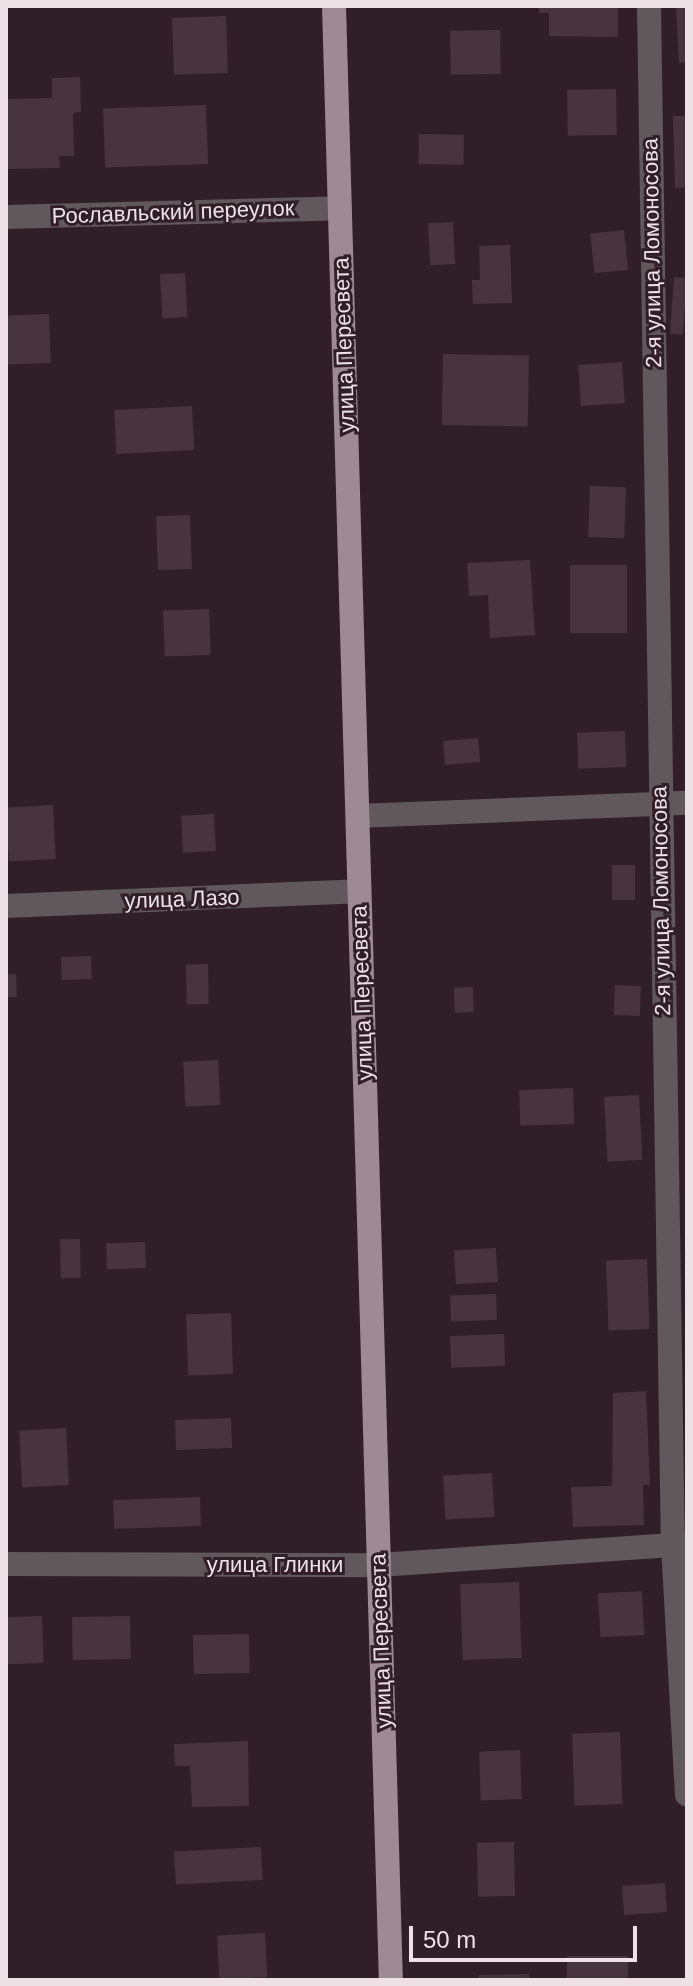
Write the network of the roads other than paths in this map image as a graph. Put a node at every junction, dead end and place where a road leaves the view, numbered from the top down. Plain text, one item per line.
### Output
1 (334, 6) edge
2 (649, 6) edge
3 (340, 208) junction
4 (6, 217) edge
5 (659, 803) junction
6 (687, 803) edge
7 (358, 816) junction
8 (359, 891) junction
9 (6, 906) edge
10 (680, 1544) edge
11 (6, 1564) edge
12 (379, 1565) junction
13 (687, 1795) edge
14 (391, 1980) edge

1 - 3 main road, улица Пересвета
2 - 5 street, 2-я улица Ломоносова
3 - 4 street, Рославльский переулок
3 - 7 main road, улица Пересвета
5 - 6 street
5 - 7 street
5 - 10 street, 2-я улица Ломоносова
7 - 8 main road, улица Пересвета
8 - 9 street, улица Лазо
8 - 12 main road, улица Пересвета
10 - 12 street, улица Глинки
10 - 13 street, 2-я улица Ломоносова
11 - 12 street, улица Глинки
12 - 14 main road, улица Пересвета

